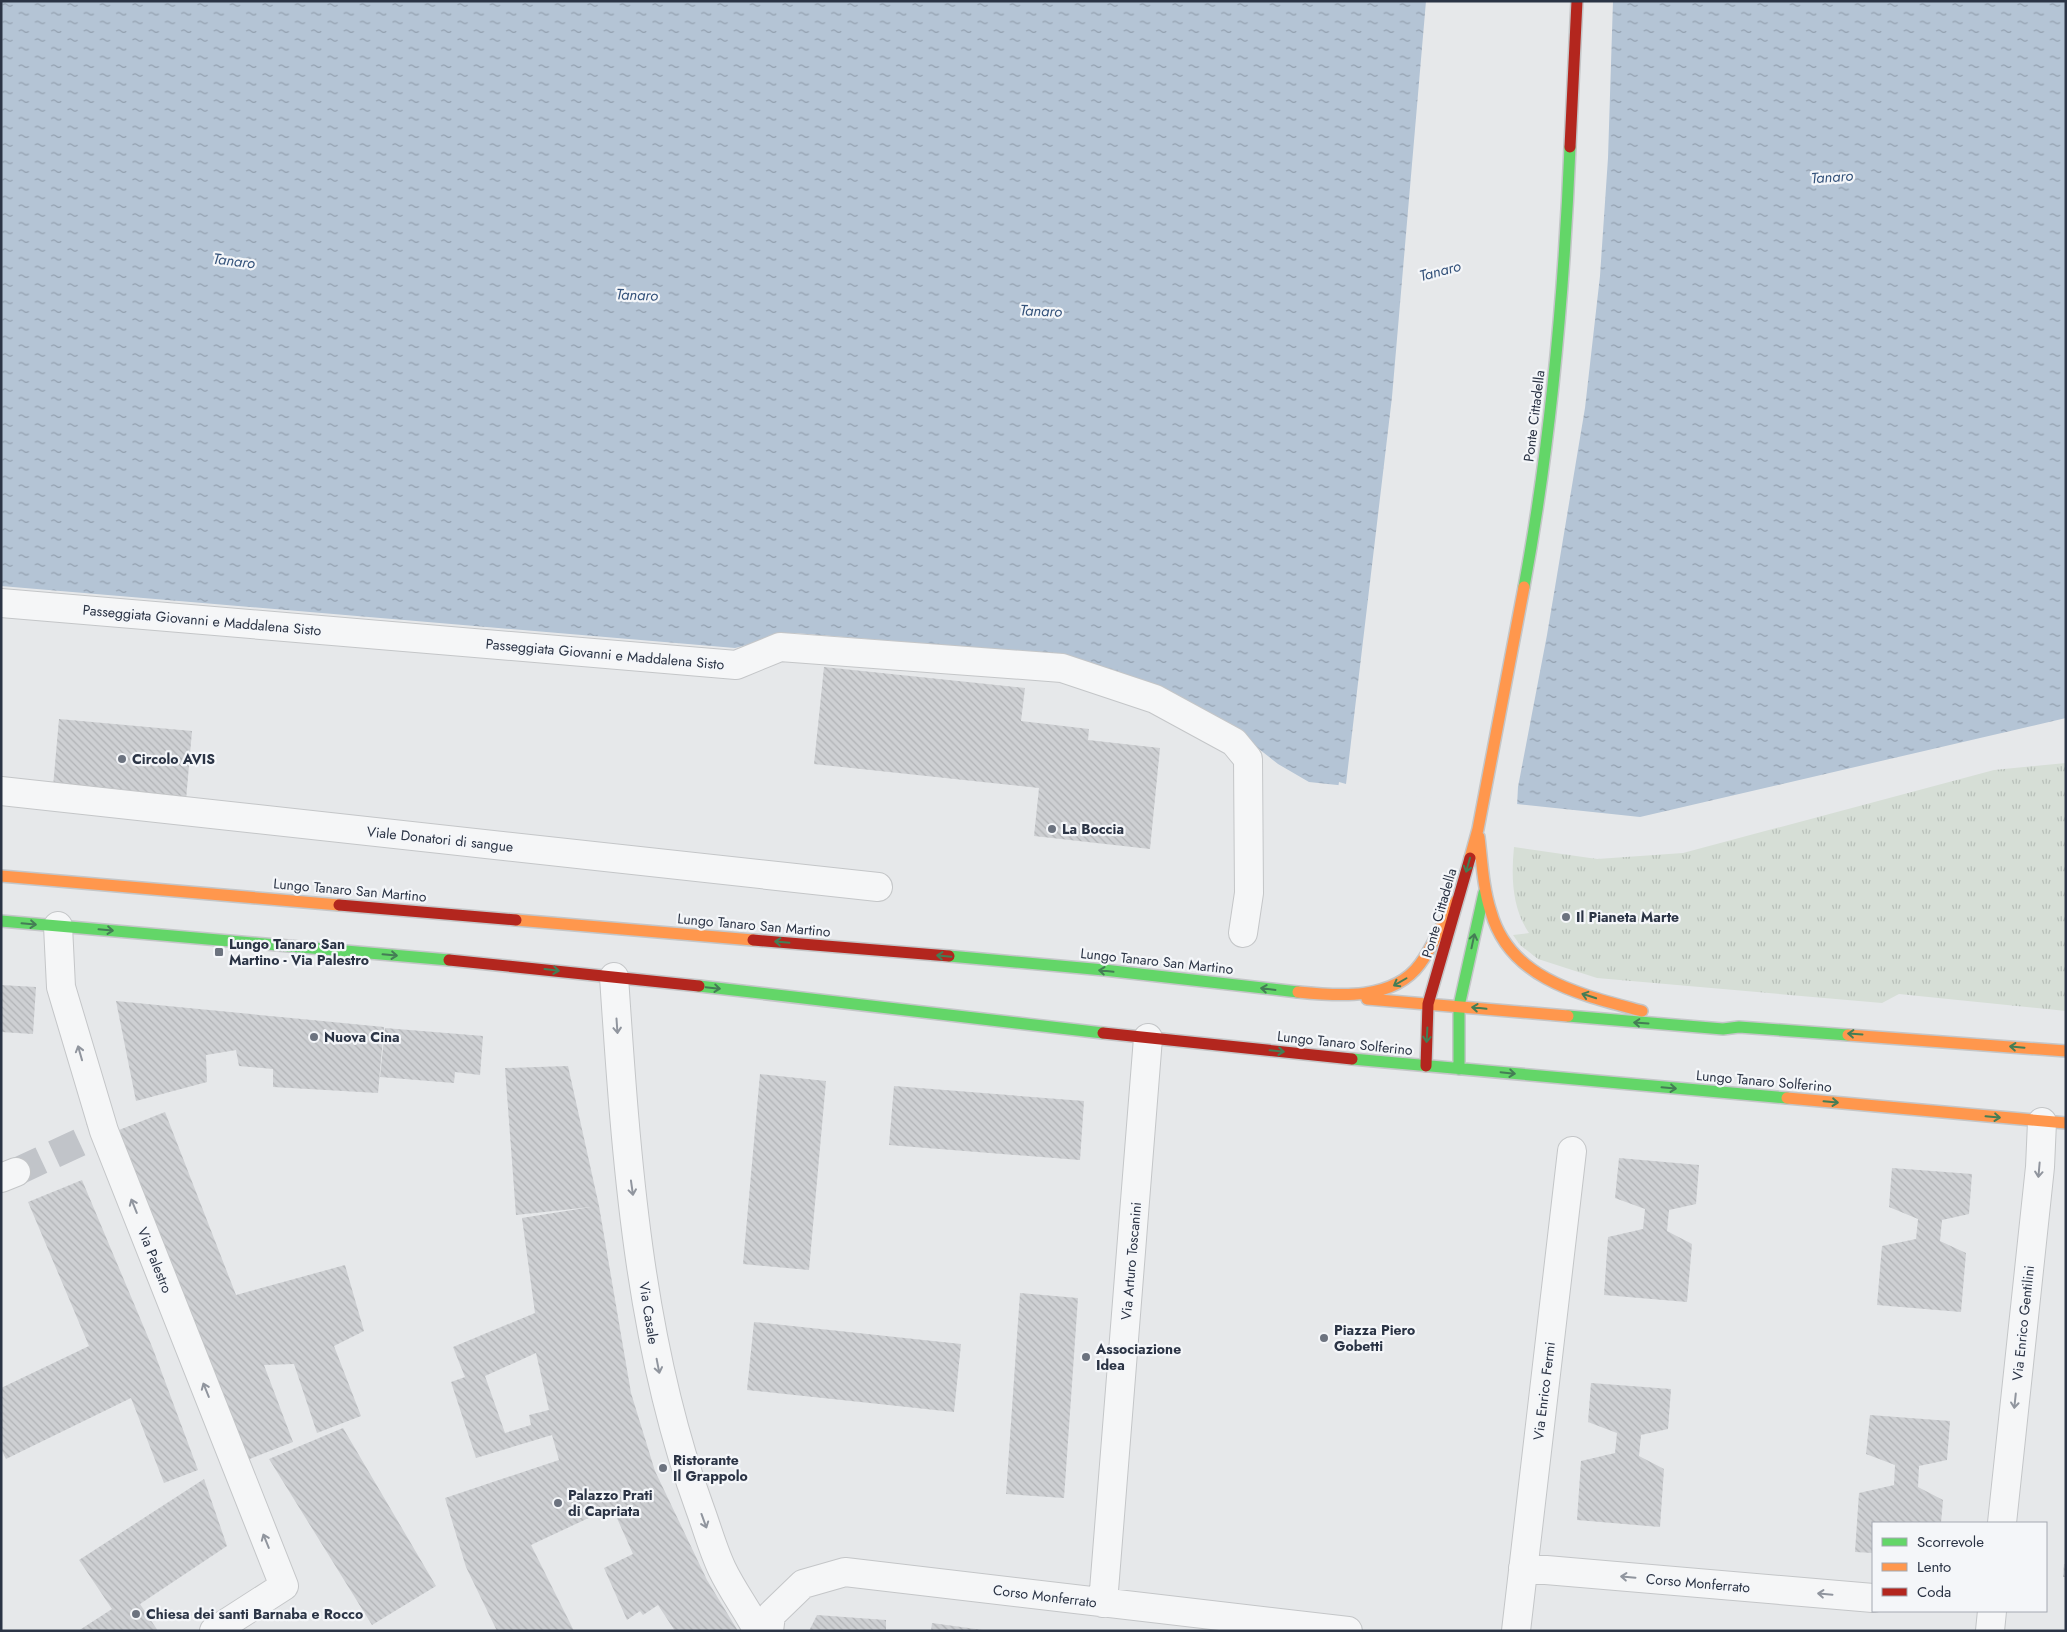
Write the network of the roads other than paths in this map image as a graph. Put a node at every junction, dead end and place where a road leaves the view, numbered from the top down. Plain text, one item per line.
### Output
1 (1577, 1) edge
2 (1, 603) edge
3 (1, 791) edge
4 (1478, 829) junction
5 (1, 876) edge
6 (1486, 881) junction
7 (878, 888) dead end
8 (1457, 900) junction
9 (1, 921) edge
10 (58, 926) junction
11 (1243, 933) dead end
12 (614, 977) junction
13 (1316, 995) junction
14 (1428, 1004) junction
15 (1459, 1006) junction
16 (1739, 1027) junction
17 (1148, 1038) junction
18 (2066, 1051) edge
19 (1426, 1066) junction
20 (1459, 1068) junction
21 (2054, 1122) edge
22 (1572, 1151) dead end
23 (2002, 1522) edge
24 (1524, 1568) junction
25 (1872, 1598) edge
26 (1103, 1604) junction
27 (1992, 1612) edge
28 (1311, 1629) edge
29 (214, 1631) edge
30 (758, 1631) edge
31 (769, 1631) edge
32 (1348, 1631) edge
33 (1516, 1631) edge
34 (1990, 1631) edge

1 - 4 main road, Ponte Cittadella
2 - 11 street, Passeggiata Giovanni e Maddalena Sisto
3 - 7 street, Viale Donatori di sangue
4 - 6 main road, Ponte Cittadella
4 -> 8 main road, Ponte Cittadella
13 -> 5 main road, Lungo Tanaro San Martino
15 -> 6 main road
16 -> 6 main road
8 -> 13 main road, Lungo Tanaro San Martino
8 - 14 main road, Ponte Cittadella
9 -> 10 main road
10 -> 12 main road
29 -> 10 street, Via Palestro
12 -> 17 main road
12 -> 30 street, Via Casale
13 - 14 main road
14 - 15 main road
14 -> 19 main road
16 -> 15 main road
15 - 20 main road
18 -> 16 main road
17 -> 19 main road, Lungo Tanaro Solferino
17 - 26 street, Via Arturo Toscanini
19 - 20 main road, Lungo Tanaro Solferino
20 -> 21 main road, Lungo Tanaro Solferino
21 -> 23 street, Via Enrico Gentilini
22 - 24 street, Via Enrico Fermi
25 -> 24 street, Corso Monferrato
24 - 33 street, Via Enrico Fermi
26 - 28 street, Corso Monferrato
26 - 31 street, Corso Monferrato
27 - 34 street
28 - 32 street, Corso Monferrato

